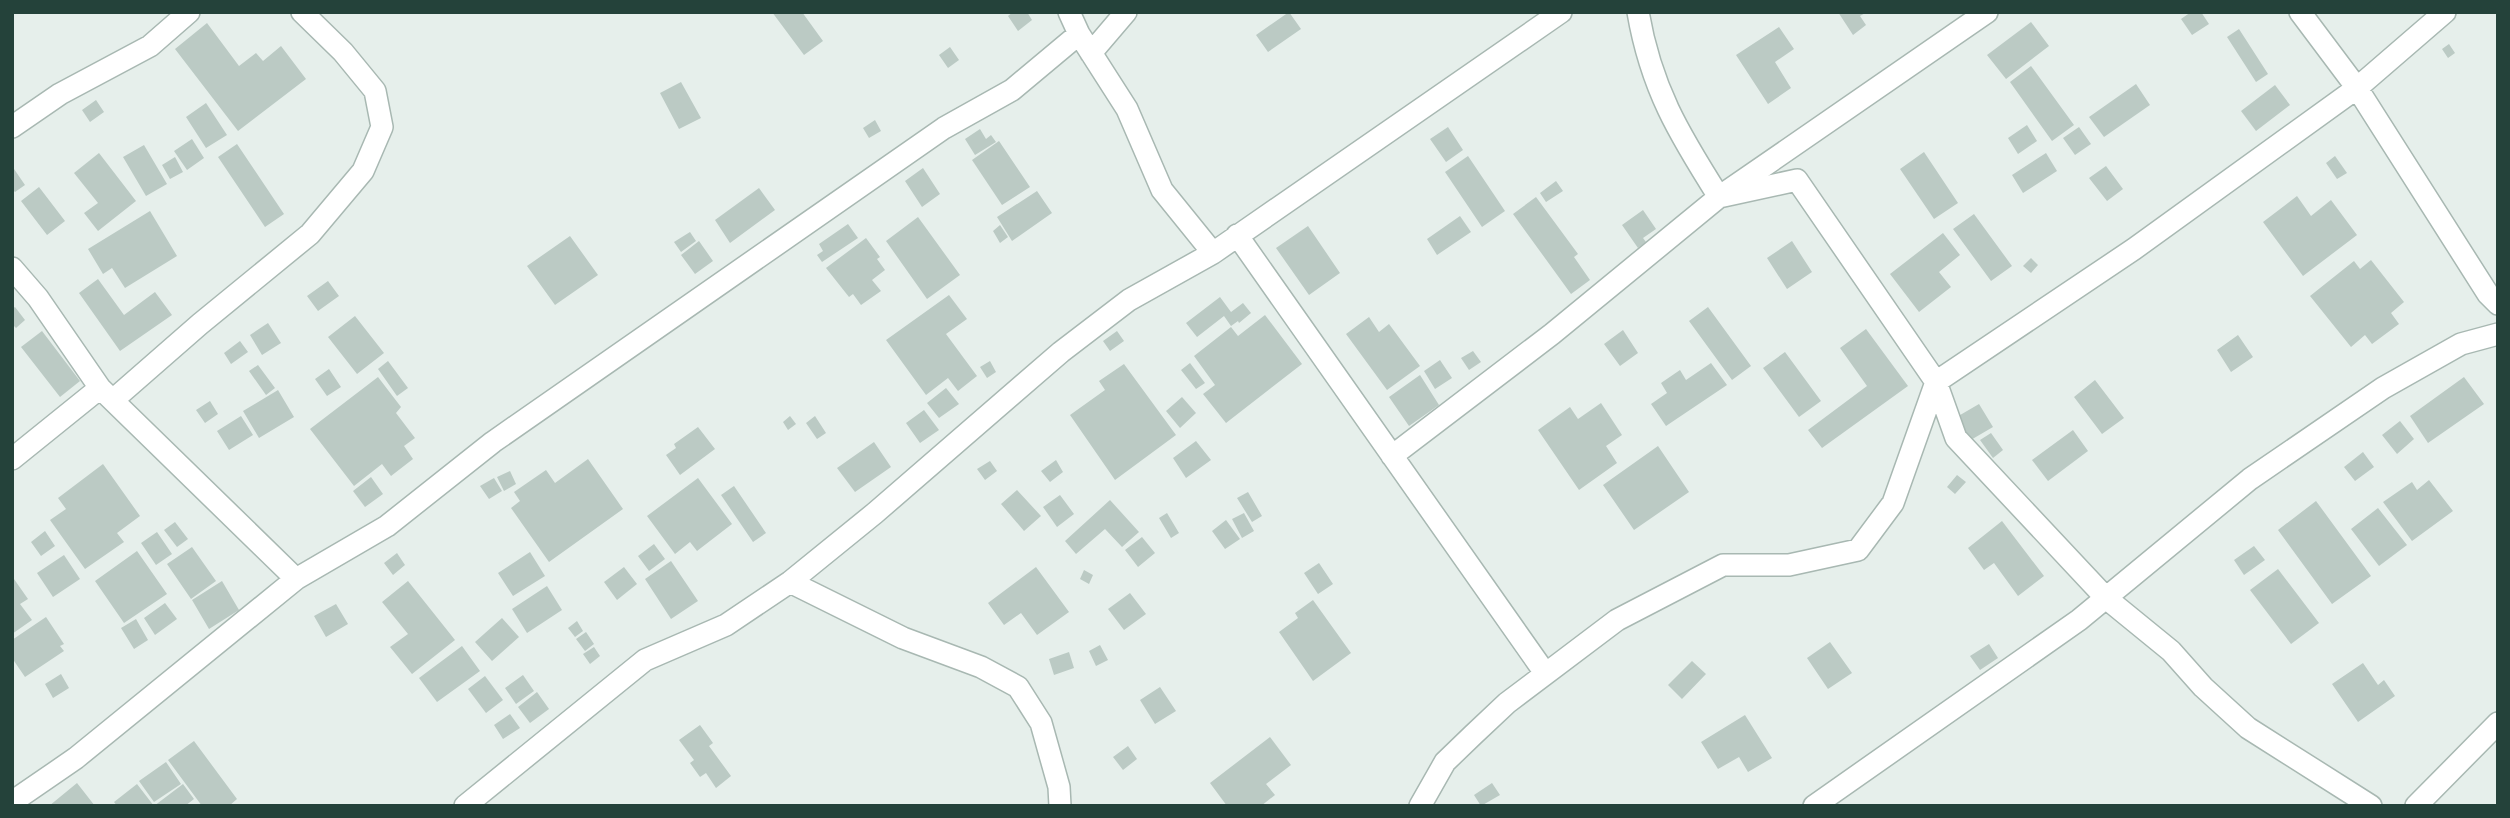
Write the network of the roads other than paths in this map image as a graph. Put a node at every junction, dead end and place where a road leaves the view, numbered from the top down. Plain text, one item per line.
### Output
1 (189, 12) edge
2 (302, 12) edge
3 (1069, 12) edge
4 (1126, 12) edge
5 (1561, 12) edge
6 (1638, 12) edge
7 (1987, 12) edge
8 (2300, 12) edge
9 (2445, 12) edge
10 (1079, 34) junction
11 (1091, 53) junction
12 (2357, 88) junction
13 (12, 127) edge
14 (1719, 197) junction
15 (1237, 235) junction
16 (1213, 253) junction
17 (12, 268) edge
18 (2498, 304) edge
19 (2498, 334) edge
20 (1936, 382) junction
21 (107, 394) junction
22 (1392, 456) junction
23 (12, 459) edge
24 (296, 579) junction
25 (790, 582) junction
26 (2106, 598) junction
27 (1545, 673) junction
28 (2498, 723) edge
29 (16, 795) edge
30 (465, 806) edge
31 (1060, 806) edge
32 (1420, 806) edge
33 (1814, 806) edge
34 (2371, 806) edge
35 (2416, 806) edge

1 - 13 street
2 - 21 street
3 - 10 street
4 - 11 street
5 - 15 street
6 - 14 street
7 - 14 street
8 - 12 street
9 - 12 street
10 - 11 street
10 - 24 street
11 - 16 street
12 - 18 street
12 - 20 street
14 - 20 street
14 - 22 street
15 - 16 street
15 - 22 street
16 - 25 street
17 - 21 street
19 - 26 street
20 - 26 street
20 - 27 street
21 - 23 street
21 - 24 street
22 - 27 street
24 - 29 street
25 - 30 street
25 - 31 street
26 - 33 street
26 - 34 street
27 - 32 street
28 - 35 street

